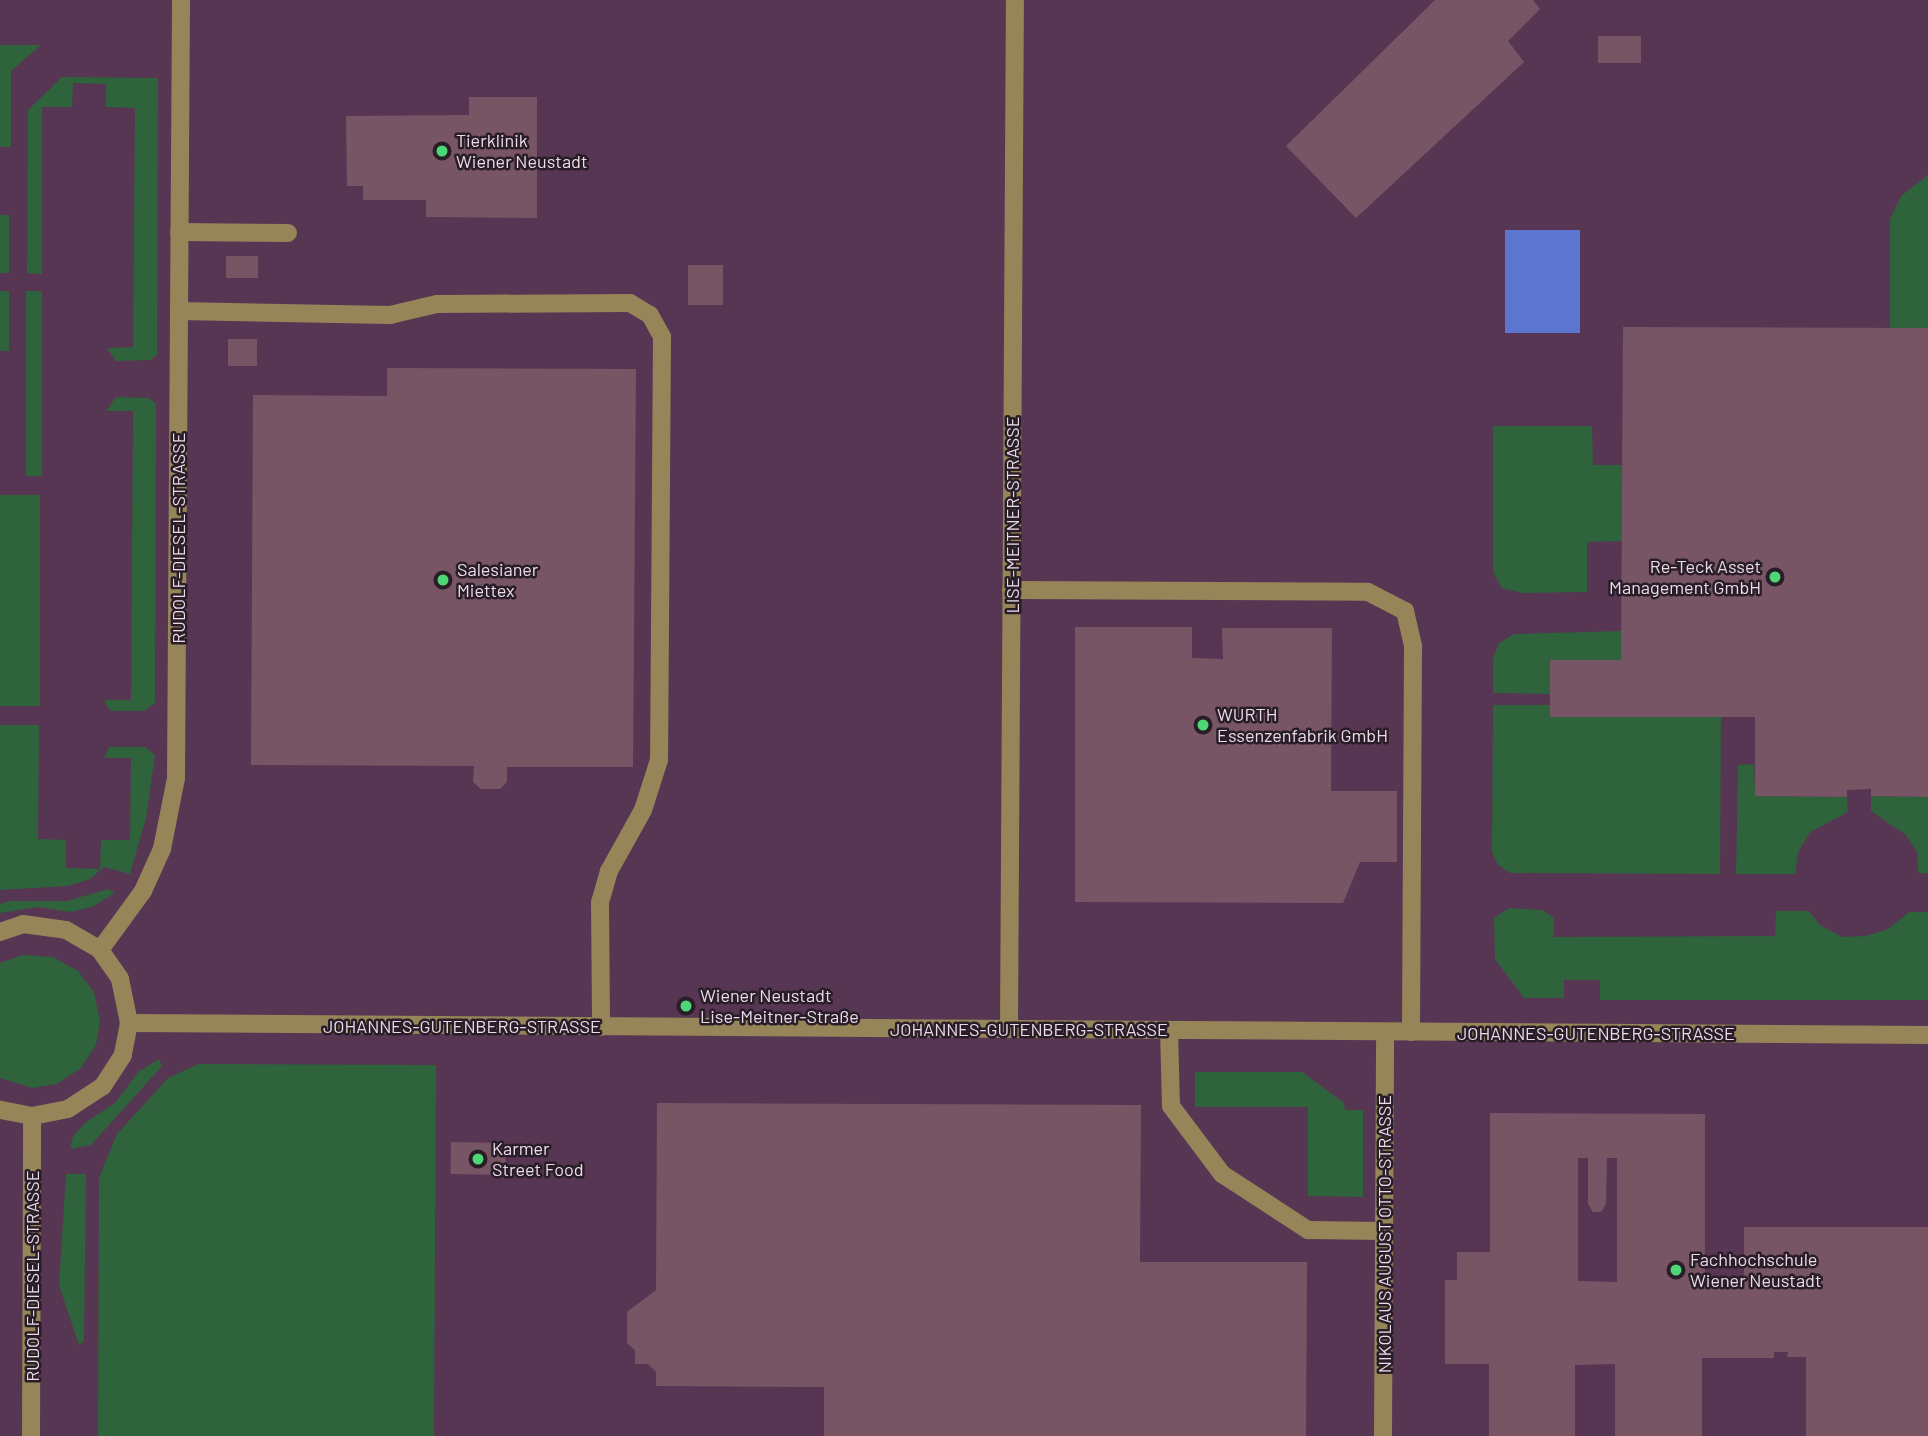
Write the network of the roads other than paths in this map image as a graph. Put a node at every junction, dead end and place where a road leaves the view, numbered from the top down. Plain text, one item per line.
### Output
1 (181, 0) edge
2 (1015, 0) edge
3 (179, 232) junction
4 (288, 233) dead end
5 (179, 311) junction
6 (1011, 590) junction
7 (0, 932) edge
8 (100, 950) junction
9 (129, 1023) junction
10 (601, 1027) junction
11 (1009, 1029) junction
12 (1169, 1030) junction
13 (1385, 1032) junction
14 (1411, 1032) junction
15 (1928, 1035) edge
16 (0, 1110) edge
17 (32, 1116) junction
18 (1384, 1231) junction
19 (31, 1436) edge
20 (1382, 1436) edge

1 - 3 street, RUDOLF-DIESEL-STRASSE
2 - 6 street, LISE-MEITNER-STRASSE
3 - 4 street
3 - 5 street, RUDOLF-DIESEL-STRASSE
5 - 8 street, RUDOLF-DIESEL-STRASSE
5 - 10 street
6 - 11 street, LISE-MEITNER-STRASSE
6 - 14 street
7 - 8 street
8 - 9 street
9 - 10 street, JOHANNES-GUTENBERG-STRASSE
9 - 17 street
10 - 11 street, JOHANNES-GUTENBERG-STRASSE
11 - 12 street, JOHANNES-GUTENBERG-STRASSE
12 - 13 street, JOHANNES-GUTENBERG-STRASSE
12 - 18 street
13 - 14 street, JOHANNES-GUTENBERG-STRASSE
13 - 18 street, NIKOLAUS AUGUST OTTO-STRASSE
14 - 15 street, JOHANNES-GUTENBERG-STRASSE
16 - 17 street
17 - 19 street, RUDOLF-DIESEL-STRASSE
18 - 20 street, NIKOLAUS AUGUST OTTO-STRASSE

